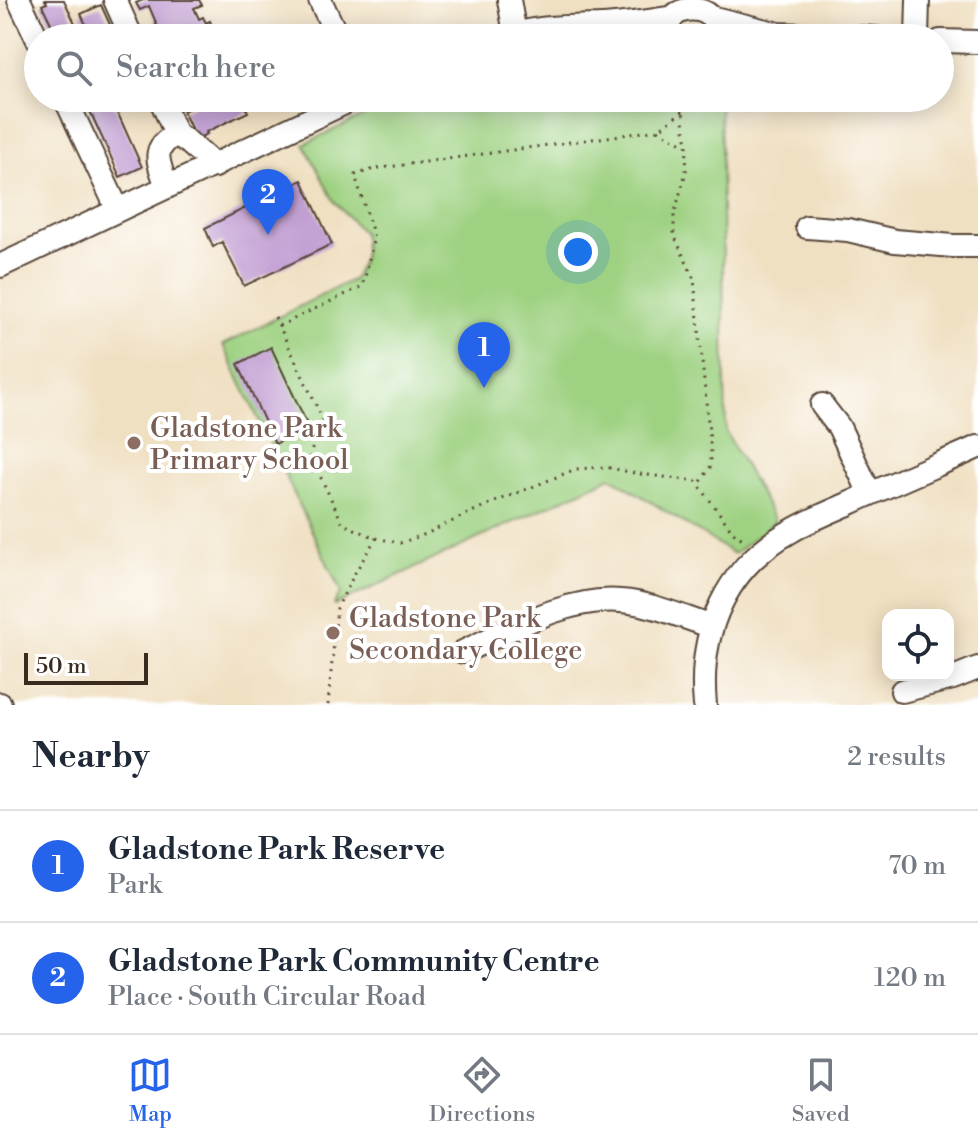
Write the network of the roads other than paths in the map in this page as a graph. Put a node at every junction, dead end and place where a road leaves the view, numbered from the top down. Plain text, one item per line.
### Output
1 (19, 0) edge
2 (115, 0) edge
3 (320, 0) edge
4 (509, 0) edge
5 (918, 0) edge
6 (712, 17) edge
7 (671, 22) edge
8 (30, 24) edge
9 (126, 24) edge
10 (331, 24) edge
11 (509, 24) edge
12 (638, 24) edge
13 (740, 24) edge
14 (917, 24) edge
15 (954, 41) edge
16 (978, 42) edge
17 (72, 112) edge
18 (166, 112) edge
19 (326, 112) edge
20 (176, 134) junction
21 (215, 166) junction
22 (167, 187) junction
23 (118, 210) junction
24 (807, 227) dead end
25 (978, 246) edge
26 (0, 266) edge
27 (822, 405) dead end
28 (978, 447) edge
29 (870, 494) junction
30 (710, 626) junction
31 (463, 652) dead end
32 (978, 668) edge
33 (902, 691) dead end
34 (705, 705) edge

1 - 8 street
2 - 9 street
3 - 10 street
4 - 11 street
5 - 14 street
6 - 7 street
6 - 13 street
7 - 12 street
15 - 16 street
17 - 23 street
18 - 20 street
19 - 21 street
20 - 21 street
20 - 22 street
21 - 22 street
22 - 23 street
23 - 26 street
24 - 25 street
27 - 29 street
28 - 29 street
29 - 30 street
30 - 31 street
30 - 34 street
32 - 33 street

